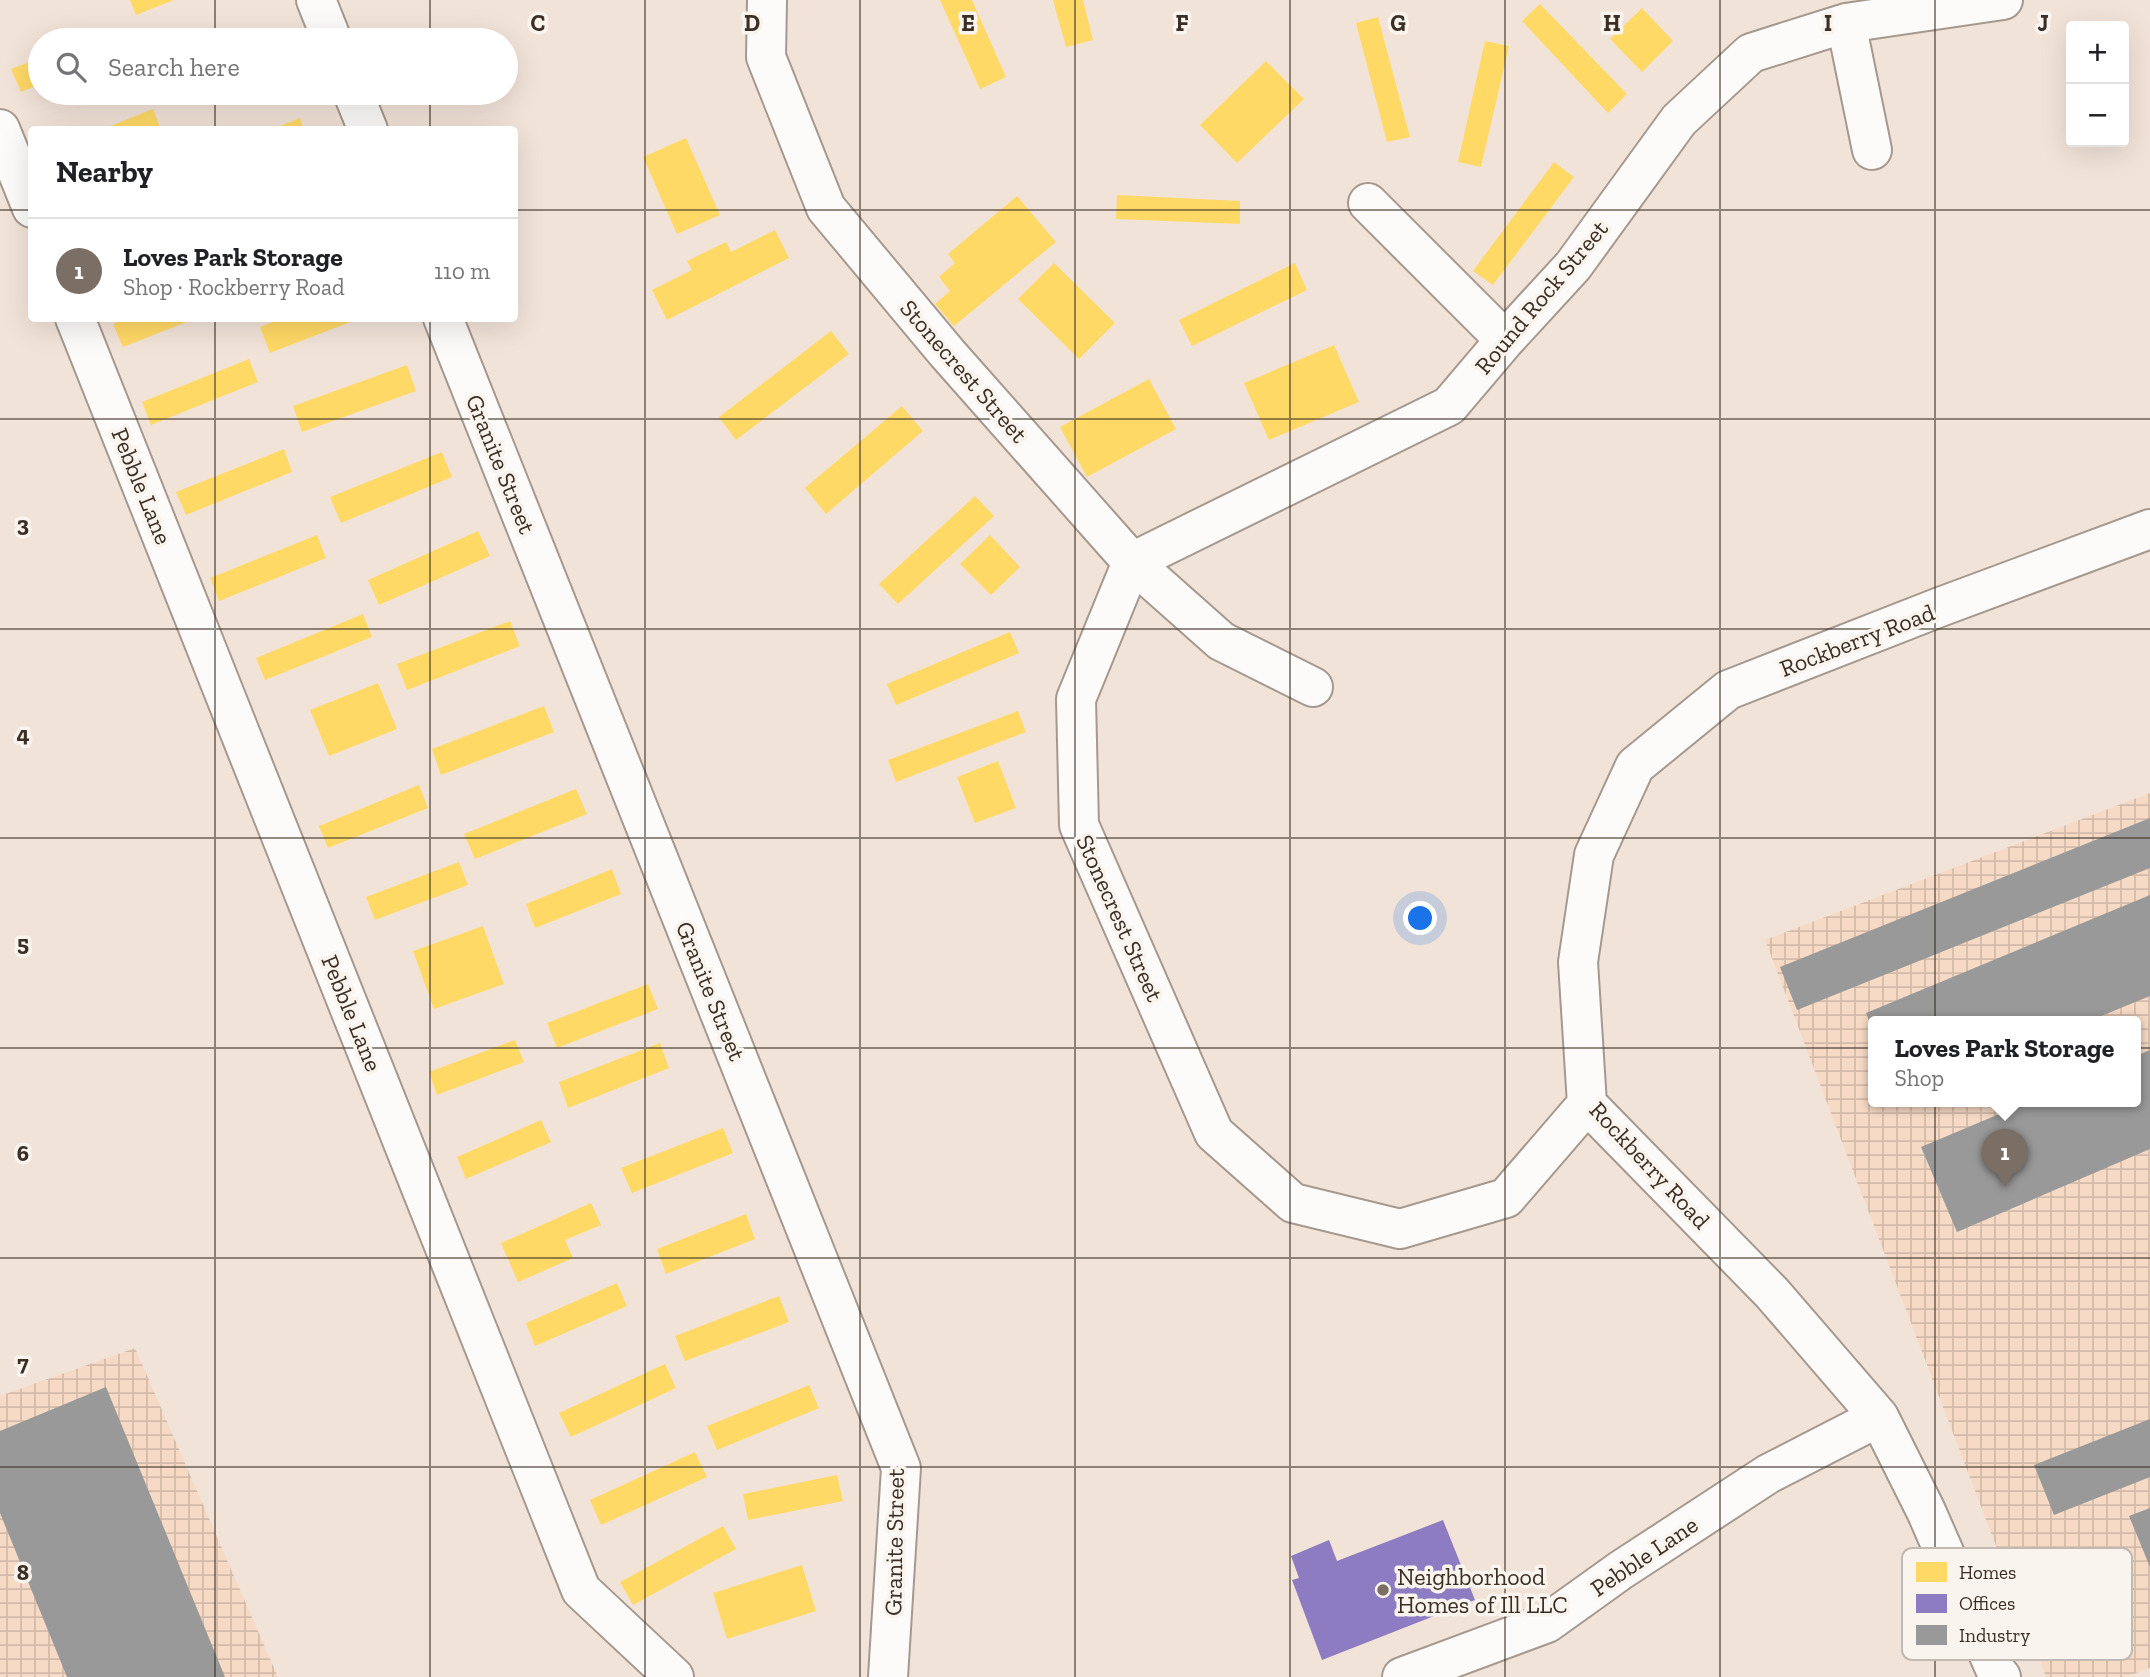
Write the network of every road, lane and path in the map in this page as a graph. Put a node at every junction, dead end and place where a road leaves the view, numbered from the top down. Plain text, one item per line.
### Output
1 (316, 0) edge
2 (767, 0) edge
3 (2003, 0) edge
4 (1846, 23) junction
5 (327, 28) edge
6 (358, 105) edge
7 (366, 126) edge
8 (0, 129) edge
9 (1872, 150) dead end
10 (28, 198) edge
11 (1368, 203) dead end
12 (77, 322) edge
13 (445, 322) edge
14 (1505, 340) junction
15 (2150, 529) edge
16 (1132, 562) junction
17 (1313, 687) dead end
18 (1587, 1104) junction
19 (1879, 1417) junction
20 (1943, 1548) edge
21 (1993, 1660) edge
22 (894, 1673) edge
23 (674, 1677) edge
24 (1402, 1677) edge
25 (2001, 1677) edge

1 - 5 street
2 - 16 street, Stonecrest Street
3 - 4 street, Round Rock Street
4 - 9 street
4 - 14 street, Round Rock Street
6 - 7 street
8 - 10 street
11 - 14 street
12 - 23 street, Pebble Lane
13 - 22 street, Granite Street
14 - 16 street, Round Rock Street
15 - 18 street, Rockberry Road
16 - 17 street
16 - 18 street, Stonecrest Street
18 - 19 street, Rockberry Road
19 - 20 street, Rockberry Road
19 - 24 street, Pebble Lane
21 - 25 street, Rockberry Road

